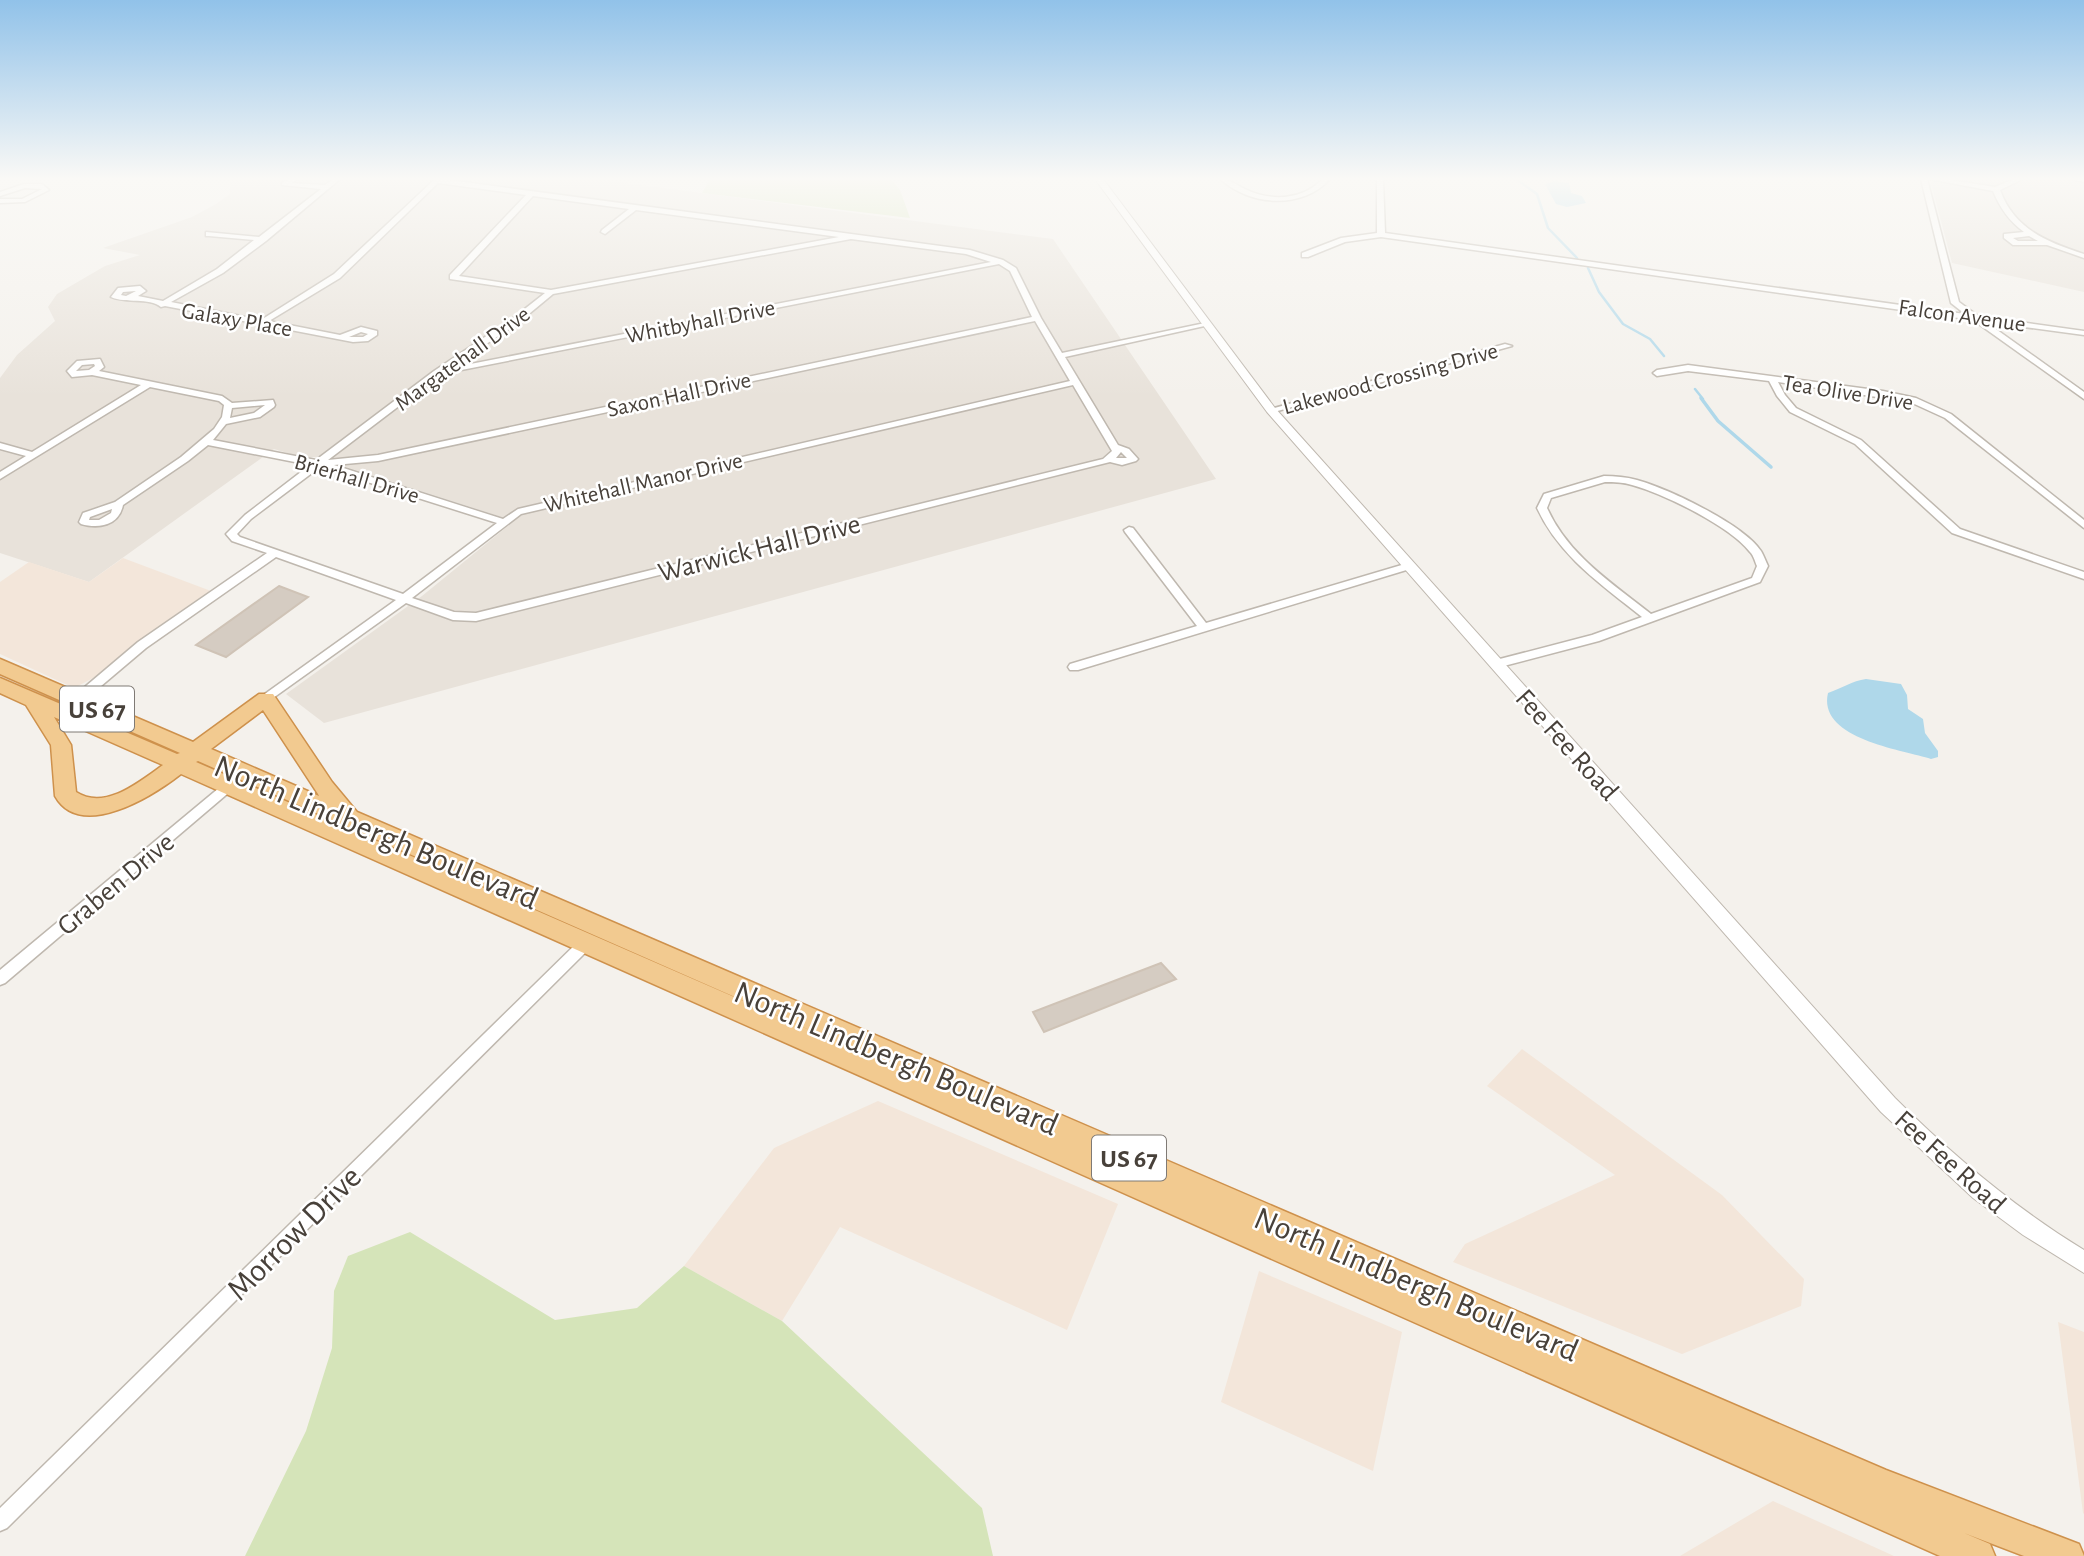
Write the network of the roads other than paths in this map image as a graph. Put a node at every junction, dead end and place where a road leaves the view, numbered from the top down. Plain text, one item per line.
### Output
1 (246, 252) edge
2 (362, 252) edge
3 (476, 252) edge
4 (773, 252) edge
5 (957, 252) edge
6 (1152, 252) edge
7 (1316, 252) edge
8 (1503, 252) edge
9 (1942, 252) edge
10 (967, 253) junction
11 (1305, 256) dead end
12 (1000, 262) junction
13 (948, 272) junction
14 (551, 292) junction
15 (132, 297) dead end
16 (160, 304) junction
17 (1970, 315) junction
18 (1037, 318) junction
19 (261, 323) junction
20 (1205, 325) junction
21 (2084, 332) edge
22 (343, 337) dead end
23 (1508, 346) dead end
24 (469, 351) junction
25 (1060, 356) junction
26 (481, 364) junction
27 (92, 372) dead end
28 (437, 373) junction
29 (1657, 373) dead end
30 (1773, 380) junction
31 (1075, 382) junction
32 (147, 385) junction
33 (2084, 396) edge
34 (229, 406) junction
35 (1271, 410) junction
36 (226, 421) junction
37 (208, 442) junction
38 (0, 446) edge
39 (33, 456) junction
40 (320, 464) junction
41 (0, 475) edge
42 (118, 503) dead end
43 (503, 522) junction
44 (2084, 524) edge
45 (1129, 530) dead end
46 (231, 534) joint
47 (274, 554) junction
48 (1409, 566) junction
49 (2084, 576) edge
50 (404, 599) junction
51 (1650, 618) junction
52 (1204, 628) junction
53 (1496, 664) junction
54 (0, 666) edge
55 (1074, 667) dead end
56 (0, 685) edge
57 (33, 699) junction
58 (266, 699) junction
59 (77, 700) junction
60 (186, 758) junction
61 (229, 786) junction
62 (352, 820) junction
63 (586, 943) junction
64 (0, 979) edge
65 (2084, 1262) edge
66 (0, 1521) edge
67 (1978, 1556) edge
68 (2067, 1556) edge

1 - 16 street
2 - 19 street
3 - 14 street
4 - 14 street, Margatehall Drive
5 - 10 street
6 - 20 street, Fee Fee Road
7 - 11 street, Falcon Avenue
8 - 17 street, Falcon Avenue
9 - 17 street
10 - 12 street
10 - 13 street
12 - 13 street, Whitbyhall Drive
12 - 18 street
13 - 26 street, Whitbyhall Drive
14 - 24 street, Margatehall Drive
15 - 16 street, Galaxy Place
16 - 19 street, Galaxy Place
17 - 21 street, Falcon Avenue
17 - 33 street
18 - 25 street
18 - 40 street, Saxon Hall Drive
19 - 22 street, Galaxy Place
20 - 25 street
20 - 35 street, Fee Fee Road
23 - 35 street, Lakewood Crossing Drive
24 - 26 street
24 - 28 street, Margatehall Drive
25 - 31 street
26 - 28 street, Whitbyhall Drive
27 - 32 street
28 - 40 street, Margatehall Drive
29 - 30 street, Tea Olive Drive
30 - 44 street, Tea Olive Drive
30 - 49 street
31 - 43 street, Whitehall Manor Drive
31 - 50 street, Warwick Hall Drive
32 - 34 street
32 - 39 street
34 - 36 street
34 - 36 street
35 - 48 street, Fee Fee Road
36 - 37 street
37 - 40 street, Brierhall Drive
37 - 42 street
38 - 39 street
39 - 41 street
40 - 43 street, Brierhall Drive
40 - 46 street, Margatehall Drive
43 - 50 street, Whitehall Manor Drive
45 - 52 street
46 - 47 street, Warwick Hall Drive
47 - 50 street, Warwick Hall Drive
47 - 59 street
48 - 52 street
48 - 53 street, Fee Fee Road
50 - 58 street, Whitehall Manor Drive
51 - 51 street
51 - 53 street
52 - 55 street
53 - 65 street, Fee Fee Road
54 - 59 highway, North Lindbergh Boulevard / US 67
56 - 57 highway, North Lindbergh Boulevard / US 67
57 - 60 highway, North Lindbergh Boulevard / US 67
57 - 60 highway
58 - 60 highway
58 - 62 highway
59 - 60 highway, North Lindbergh Boulevard / US 67
60 - 61 highway, North Lindbergh Boulevard / US 67
60 - 62 highway, North Lindbergh Boulevard / US 67
61 - 63 highway, North Lindbergh Boulevard / US 67
61 - 64 street, Graben Drive
62 - 68 highway, North Lindbergh Boulevard / US 67
63 - 66 street, Morrow Drive
63 - 67 highway, North Lindbergh Boulevard / US 67

